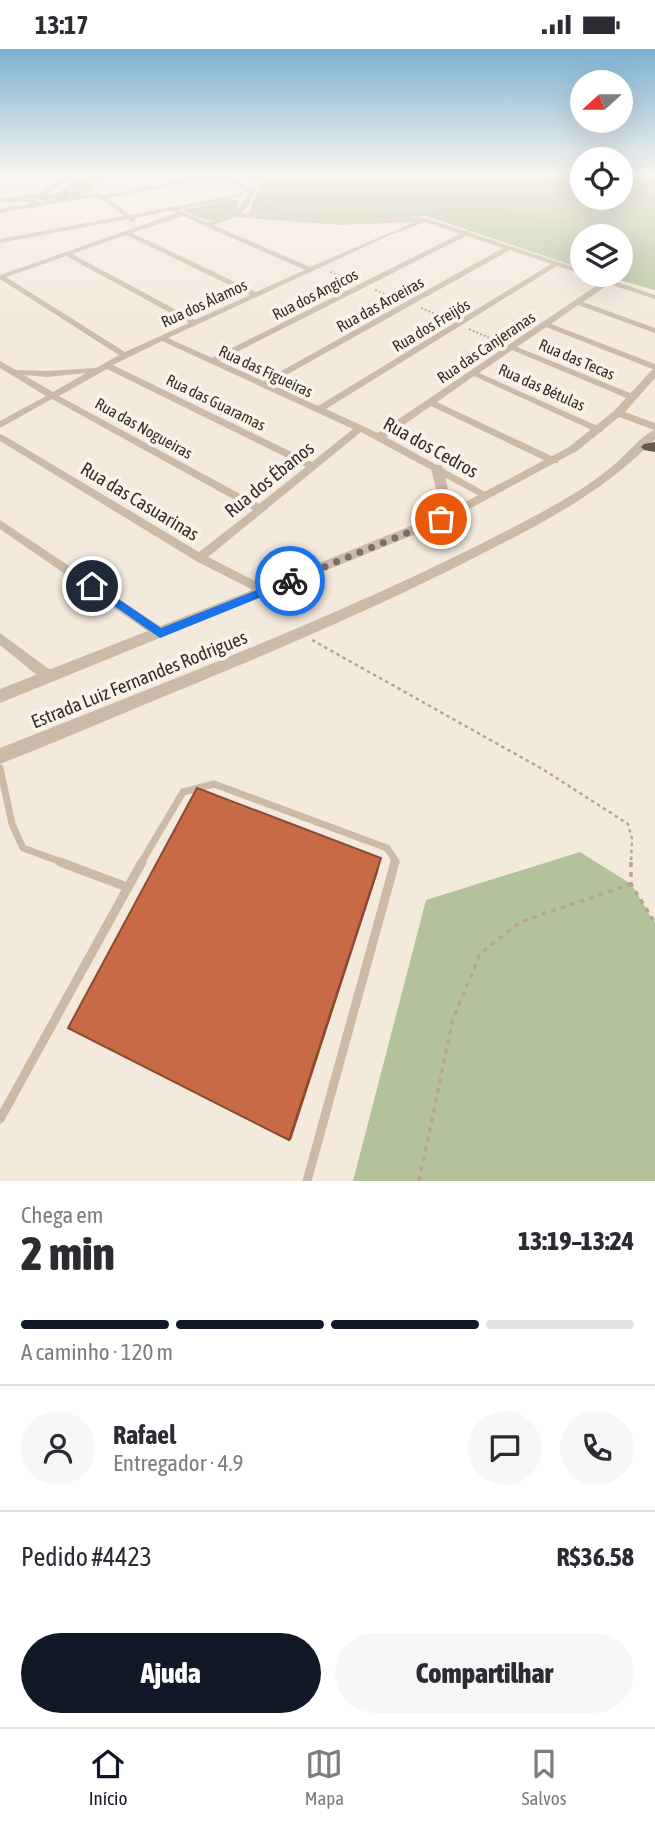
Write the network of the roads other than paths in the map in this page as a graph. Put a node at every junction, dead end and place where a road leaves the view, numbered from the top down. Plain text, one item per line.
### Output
1 (70, 228) edge
2 (138, 228) edge
3 (217, 228) edge
4 (378, 228) edge
5 (396, 228) edge
6 (400, 228) joint
7 (452, 228) edge
8 (125, 232) junction
9 (468, 232) junction
10 (386, 235) junction
11 (0, 241) edge
12 (510, 247) junction
13 (66, 254) junction
14 (557, 263) junction
15 (570, 268) edge
16 (311, 269) junction
17 (1, 277) edge
18 (599, 287) edge
19 (625, 287) edge
20 (631, 289) joint
21 (256, 295) junction
22 (655, 295) edge
23 (577, 302) junction
24 (195, 323) junction
25 (545, 324) junction
26 (655, 331) edge
27 (161, 338) junction
28 (511, 347) junction
29 (125, 355) junction
30 (212, 361) junction
31 (0, 364) edge
32 (102, 367) junction
33 (655, 370) edge
34 (15, 372) junction
35 (473, 373) junction
36 (263, 385) junction
37 (53, 396) junction
38 (632, 397) junction
39 (430, 402) junction
40 (318, 410) junction
41 (621, 410) junction
42 (655, 419) edge
43 (0, 425) edge
44 (655, 427) edge
45 (360, 428) junction
46 (599, 430) junction
47 (0, 437) edge
48 (379, 437) junction
49 (650, 444) edge
50 (554, 461) junction
51 (313, 466) junction
52 (437, 468) junction
53 (485, 496) junction
54 (260, 509) junction
55 (441, 519) junction
56 (0, 524) edge
57 (200, 558) junction
58 (265, 591) junction
59 (160, 633) junction
60 (0, 638) edge
61 (48, 677) junction
62 (0, 696) edge
63 (0, 756) edge
64 (0, 768) edge
65 (127, 887) junction
66 (0, 1119) edge
67 (307, 1181) edge

1 - 11 street
2 - 8 street
3 - 16 street
4 - 10 street
5 - 6 street
6 - 10 street, Rua dos Álamos
7 - 9 street
8 - 13 street
8 - 21 street
9 - 12 street
9 - 30 street, Rua dos Angicos
10 - 16 street, Rua dos Álamos
12 - 14 street
12 - 36 street, Rua das Aroeiras
13 - 17 street
13 - 24 street
14 - 15 street
14 - 40 street, Rua dos Freijós
16 - 21 street, Rua dos Álamos
17 - 29 street
18 - 23 street, Rua das Canjeranas
19 - 20 street
20 - 22 street
21 - 24 street, Rua dos Álamos
23 - 25 street, Rua das Canjeranas
23 - 26 street
24 - 27 street, Rua dos Álamos
25 - 28 street, Rua das Canjeranas
25 - 33 street
27 - 29 street, Rua dos Álamos
27 - 30 street, Rua das Figueiras
28 - 35 street, Rua das Canjeranas
28 - 38 street, Rua das Tecas
29 - 32 street, Rua dos Álamos
30 - 36 street, Rua das Figueiras
31 - 34 street, Rua das Nogueiras
32 - 34 street
32 - 37 street, Rua dos Álamos
32 - 51 street, Rua das Guaramas
33 - 38 street
34 - 37 street, Rua das Nogueiras
35 - 39 street, Rua das Canjeranas
35 - 46 street, Rua das Bétulas
36 - 40 street, Rua das Figueiras
37 - 43 street, Rua dos Álamos
37 - 54 street, Rua das Nogueiras
38 - 41 street
39 - 48 street, Rua das Canjeranas
39 - 50 street
40 - 45 street, Rua das Figueiras
41 - 42 street
41 - 44 street
41 - 46 street
45 - 48 street, Rua dos Cedros
45 - 51 street, Rua dos Ébanos
46 - 50 street
47 - 57 street, Rua das Casuarinas
48 - 52 street, Rua dos Cedros
49 - 63 street, Estrada Luiz Fernandes Rodrigues
50 - 53 street
51 - 54 street, Rua dos Ébanos
52 - 53 street, Rua dos Cedros
52 - 55 street
53 - 55 street
54 - 57 street, Rua dos Ébanos
55 - 58 street
56 - 59 street
57 - 58 street, Rua das Casuarinas
58 - 59 street
59 - 61 street
60 - 61 street
61 - 62 street
64 - 65 lane
65 - 66 lane
65 - 67 lane

